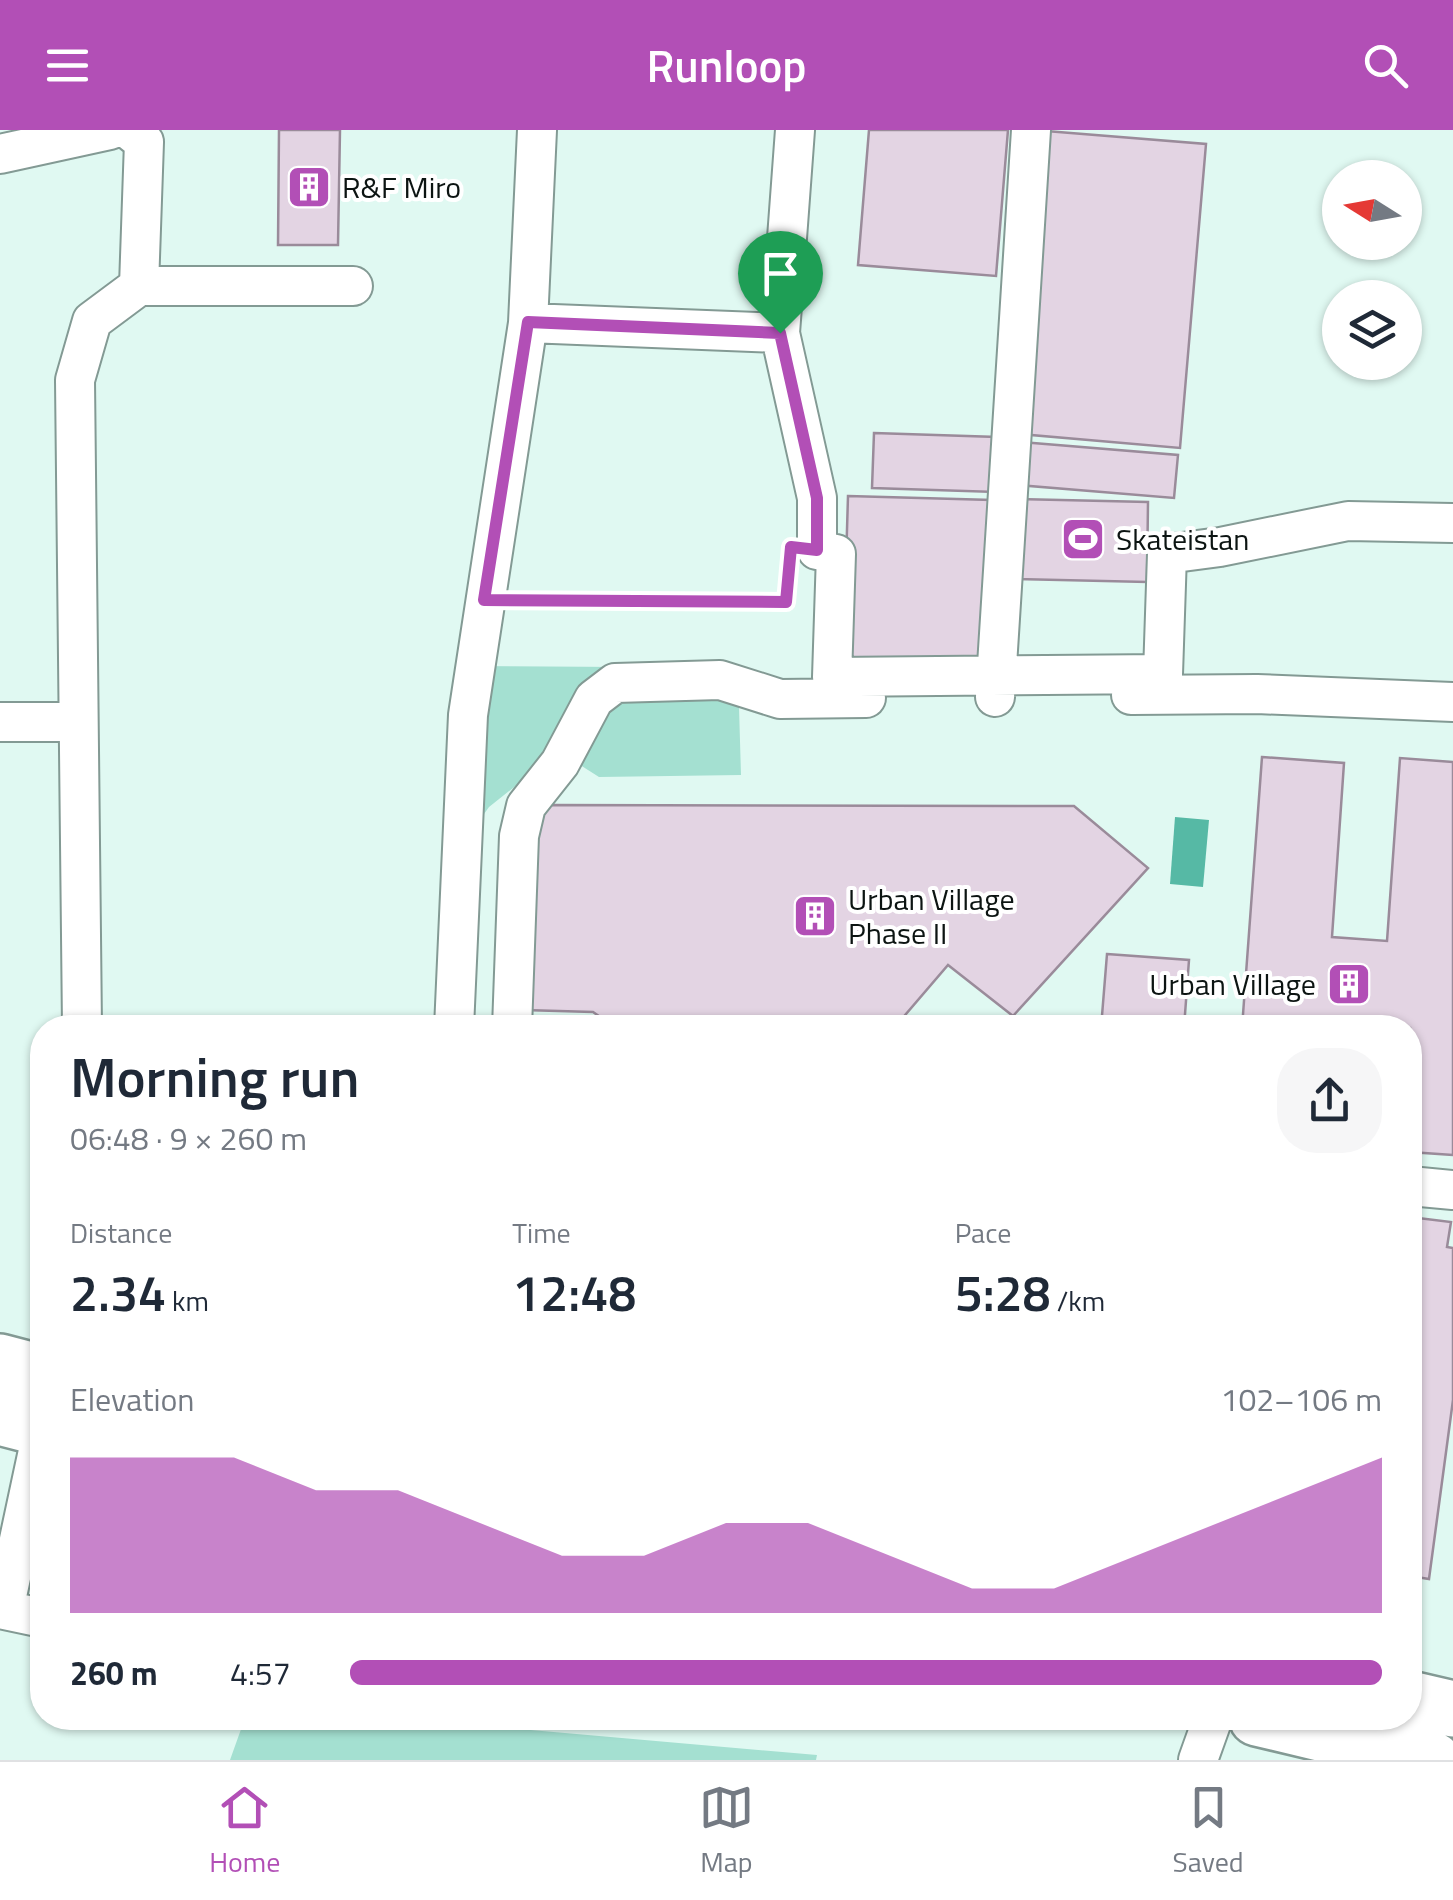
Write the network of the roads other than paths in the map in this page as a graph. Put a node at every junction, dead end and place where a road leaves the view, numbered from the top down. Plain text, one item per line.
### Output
1 (110, 130) edge
2 (129, 130) edge
3 (537, 130) edge
4 (796, 130) edge
5 (1031, 130) edge
6 (0, 154) edge
7 (139, 286) junction
8 (353, 286) dead end
9 (528, 322) junction
10 (780, 333) junction
11 (1453, 523) edge
12 (995, 686) junction
13 (1453, 702) edge
14 (0, 722) edge
15 (78, 722) junction
16 (82, 1015) edge
17 (455, 1015) edge
18 (512, 1015) edge
19 (1422, 1187) edge
20 (1453, 1190) edge
21 (0, 1362) edge
22 (30, 1369) edge
23 (0, 1418) edge
24 (30, 1427) edge
25 (30, 1484) edge
26 (2, 1609) edge
27 (30, 1615) edge
28 (1422, 1702) edge
29 (1453, 1709) edge
30 (1208, 1730) edge
31 (1307, 1730) edge
32 (1198, 1760) edge
33 (1433, 1760) edge

1 - 6 street
2 - 7 street
3 - 9 street
4 - 10 street
5 - 12 street
7 - 8 street
7 - 15 street
9 - 10 street
9 - 17 street
10 - 12 street
11 - 12 street
12 - 13 street
12 - 18 street
14 - 15 street
15 - 16 street
19 - 20 street
21 - 22 highway
23 - 24 highway
25 - 26 street
26 - 27 street
28 - 29 highway
30 - 32 street
31 - 33 highway

